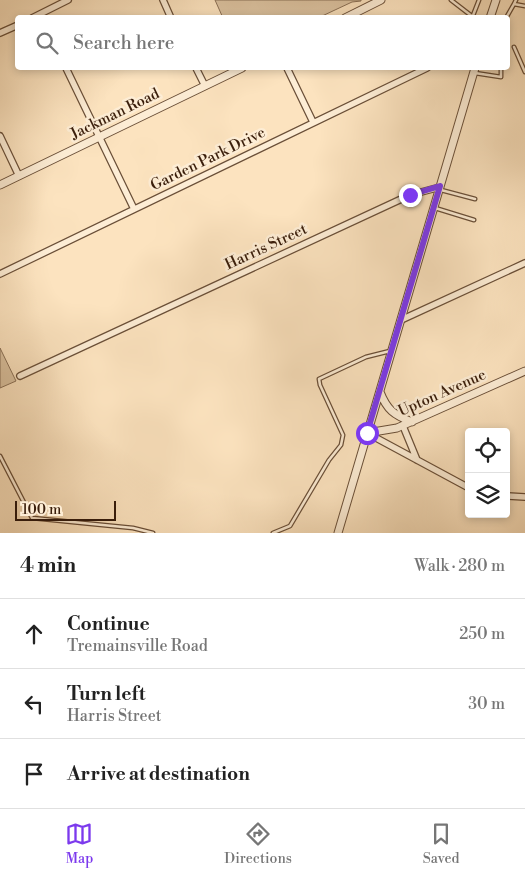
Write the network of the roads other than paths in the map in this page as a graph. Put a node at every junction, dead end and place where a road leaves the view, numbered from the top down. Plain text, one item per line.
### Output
1 (68, 0) edge
2 (163, 0) edge
3 (381, 0) edge
4 (451, 0) edge
5 (479, 0) edge
6 (496, 0) edge
7 (515, 2) edge
8 (525, 6) edge
9 (42, 15) edge
10 (170, 15) edge
11 (351, 15) edge
12 (470, 15) edge
13 (473, 15) edge
14 (491, 15) edge
15 (508, 15) edge
16 (15, 26) edge
17 (0, 33) edge
18 (514, 47) dead end
19 (525, 57) edge
20 (520, 60) junction
21 (67, 70) edge
22 (197, 70) edge
23 (238, 70) edge
24 (288, 70) edge
25 (424, 70) edge
26 (474, 70) edge
27 (501, 70) edge
28 (525, 72) edge
29 (205, 86) junction
30 (313, 122) junction
31 (0, 136) edge
32 (99, 137) junction
33 (19, 176) junction
34 (0, 185) edge
35 (440, 188) junction
36 (475, 199) dead end
37 (434, 208) junction
38 (134, 209) junction
39 (474, 220) dead end
40 (525, 263) edge
41 (0, 274) edge
42 (401, 320) junction
43 (392, 350) junction
44 (525, 371) edge
45 (20, 376) dead end
46 (380, 391) junction
47 (412, 422) junction
48 (402, 426) junction
49 (367, 433) junction
50 (0, 456) edge
51 (418, 462) junction
52 (465, 486) edge
53 (510, 496) edge
54 (525, 498) edge
55 (153, 533) edge
56 (273, 533) edge
57 (338, 533) edge

1 - 9 street
2 - 10 street
3 - 11 street
4 - 12 lane
5 - 13 lane
6 - 14 street
7 - 8 lane
7 - 15 lane
16 - 17 street
18 - 20 lane
19 - 20 lane
20 - 28 lane
21 - 32 street
22 - 29 street
23 - 29 street, Jackman Road
24 - 30 street
25 - 30 street, Garden Park Drive
26 - 27 lane
26 - 35 street
29 - 32 street, Jackman Road
30 - 38 street, Garden Park Drive
31 - 33 street
32 - 33 street, Jackman Road
32 - 38 street
33 - 34 street, Jackman Road
35 - 36 lane
35 - 37 street
35 - 45 street, Harris Street
37 - 39 lane
37 - 42 street
38 - 41 street, Garden Park Drive
40 - 42 street
42 - 43 street
43 - 46 street
43 - 56 lane
44 - 47 street, Upton Avenue
46 - 47 street
46 - 49 street
47 - 48 street, Upton Avenue
48 - 49 street, Upton Avenue
48 - 51 street
49 - 51 street
49 - 57 street
50 - 55 lane
51 - 52 street
53 - 54 street

